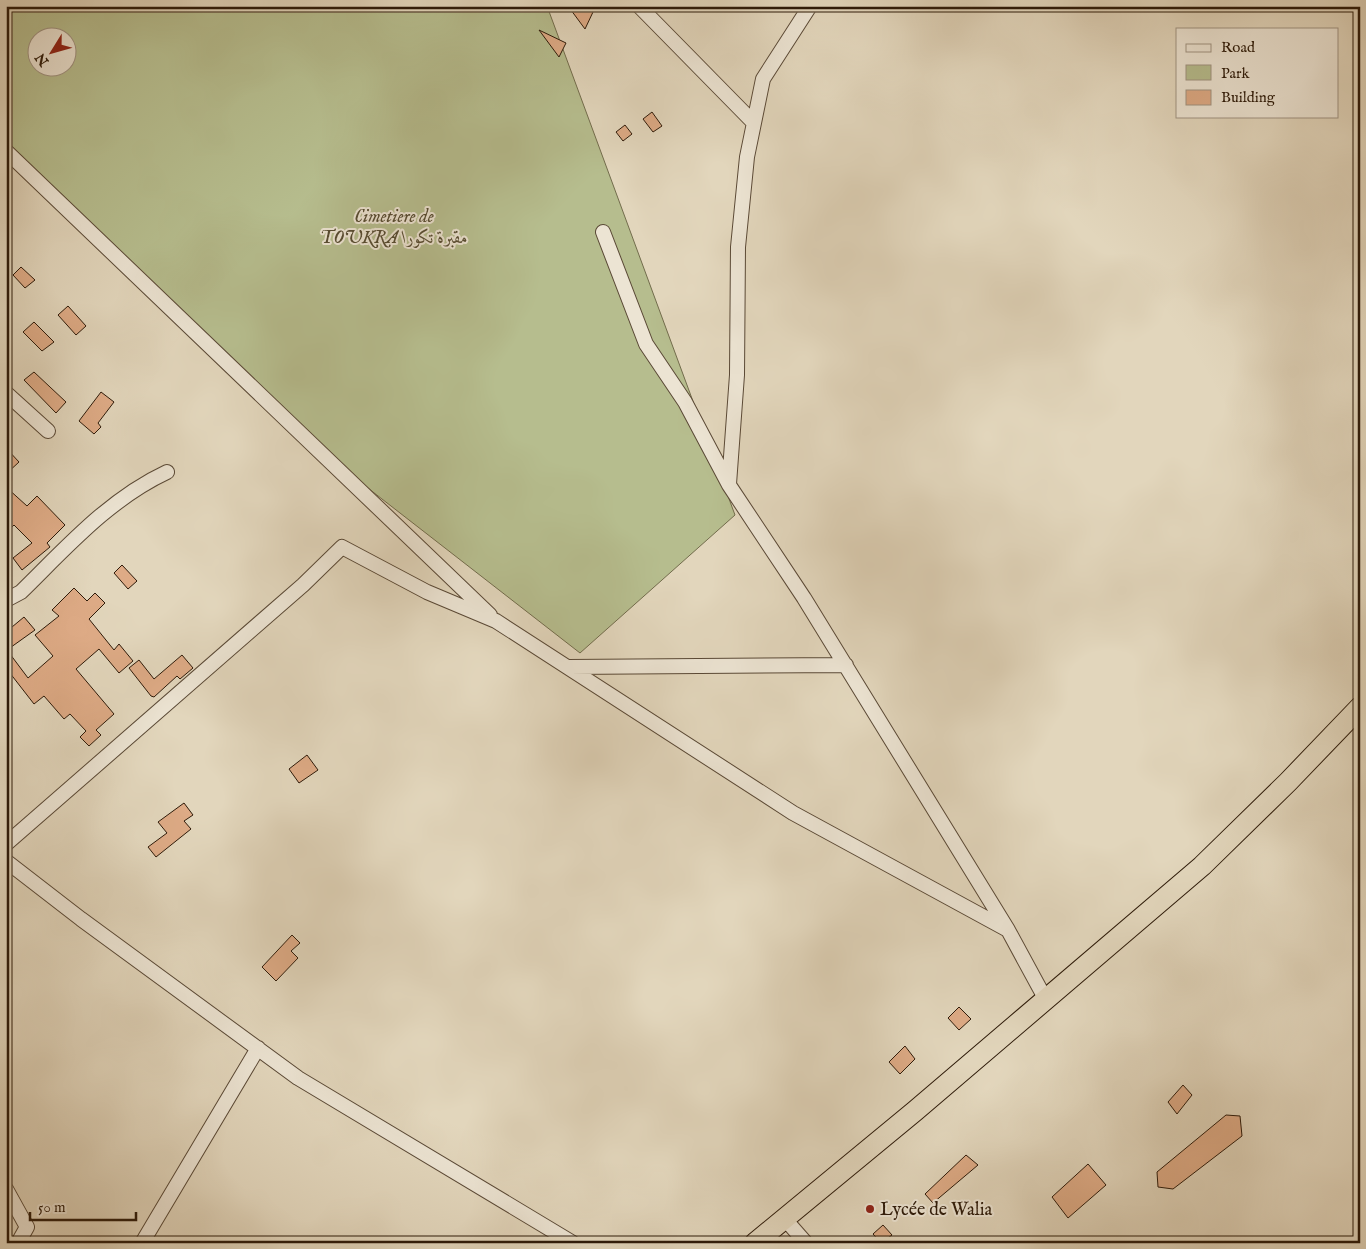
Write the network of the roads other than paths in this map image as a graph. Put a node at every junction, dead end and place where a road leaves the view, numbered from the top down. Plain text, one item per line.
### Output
1 (639, 6) edge
2 (810, 6) edge
3 (753, 122) junction
4 (6, 151) edge
5 (603, 232) dead end
6 (6, 394) edge
7 (48, 432) dead end
8 (167, 472) dead end
9 (729, 485) junction
10 (6, 600) edge
11 (496, 621) junction
12 (846, 665) junction
13 (568, 668) junction
14 (1360, 707) edge
15 (6, 844) edge
16 (6, 861) edge
17 (1008, 930) junction
18 (1046, 1000) junction
19 (258, 1048) junction
20 (6, 1189) edge
21 (784, 1218) junction
22 (18, 1243) edge
23 (142, 1243) edge
24 (573, 1243) edge
25 (754, 1243) edge
26 (806, 1243) edge

1 - 3 street
2 - 3 street
3 - 9 street
4 - 11 street
5 - 9 street
6 - 7 street
8 - 10 street
9 - 12 street
11 - 13 street
11 - 15 street
12 - 13 street
12 - 17 street
13 - 17 street
14 - 18 highway
16 - 19 street
17 - 18 street
18 - 21 highway
19 - 23 street
19 - 24 street
20 - 22 street
21 - 25 highway
21 - 26 street

